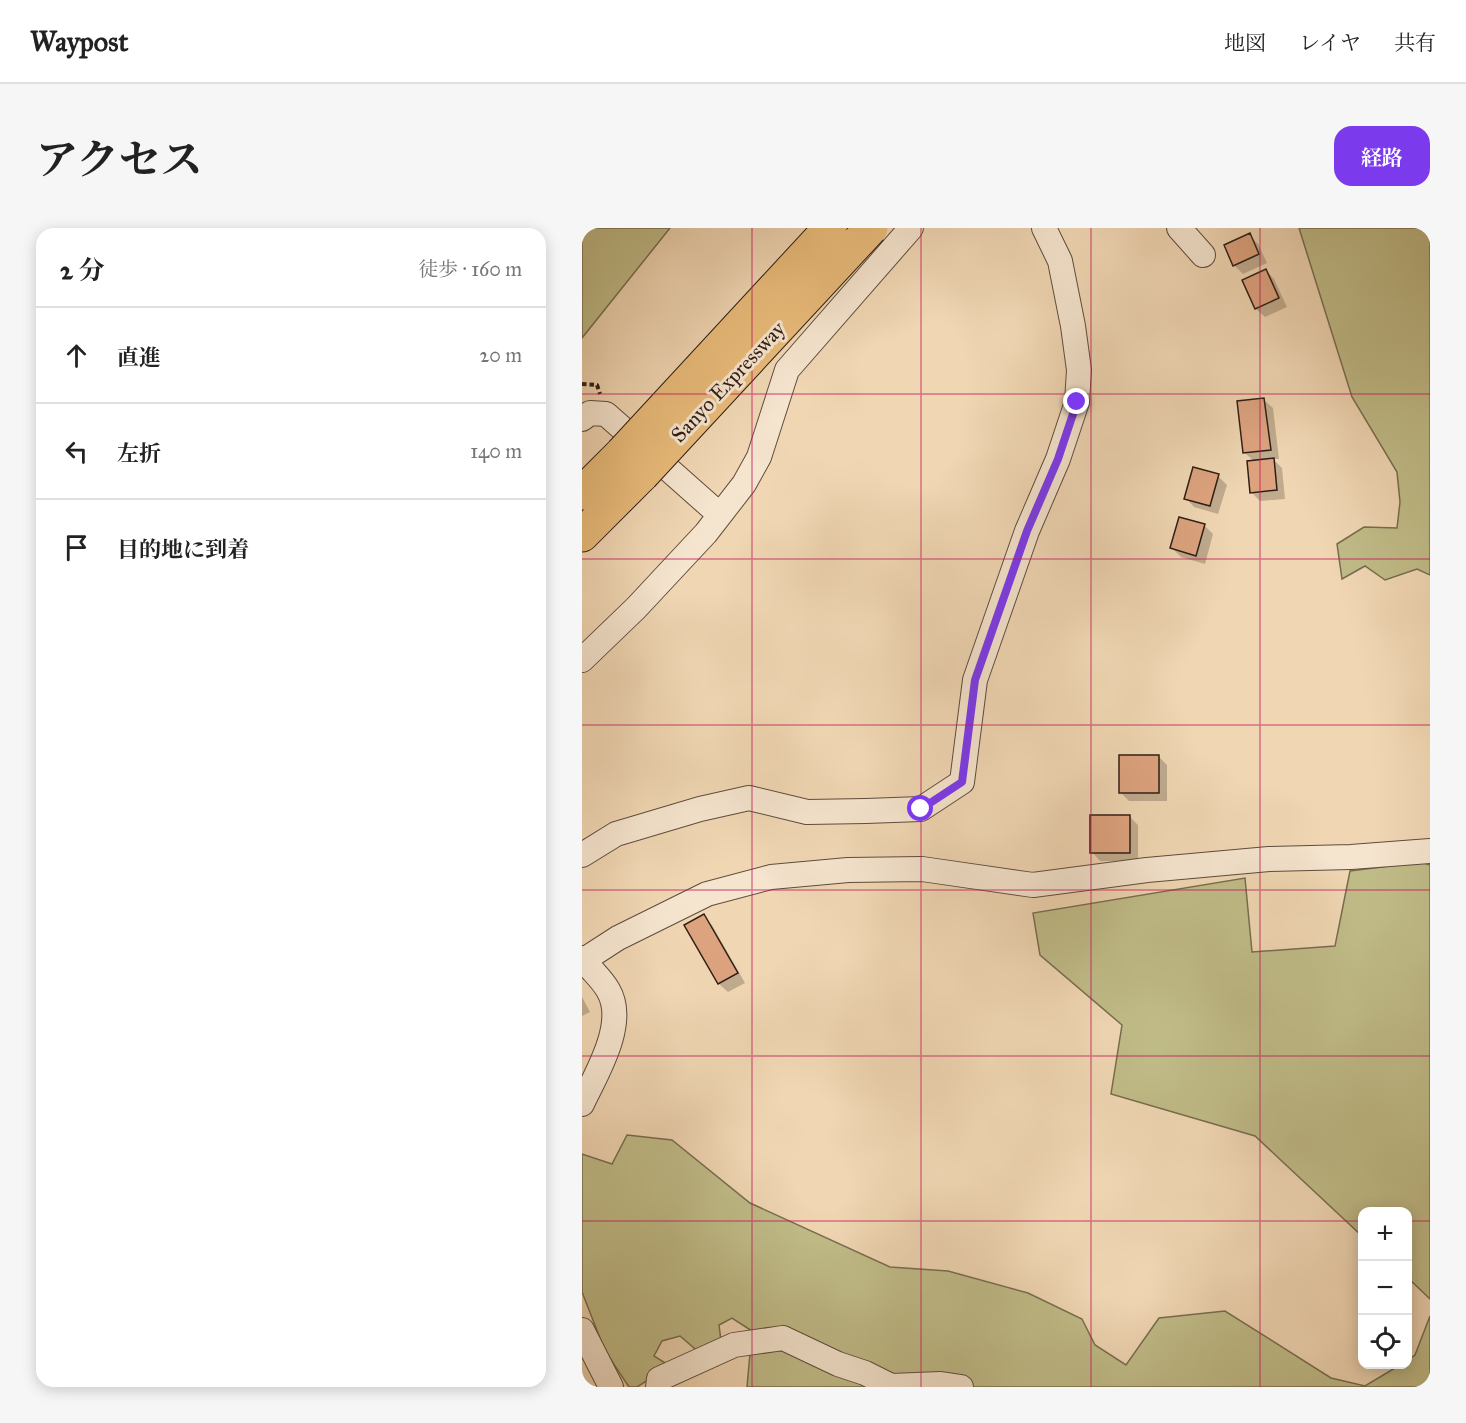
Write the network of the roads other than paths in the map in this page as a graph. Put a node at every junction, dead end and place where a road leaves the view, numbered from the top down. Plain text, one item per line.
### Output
1 (830, 228) edge
2 (871, 228) edge
3 (911, 228) edge
4 (1044, 228) edge
5 (1179, 228) edge
6 (1203, 255) dead end
7 (582, 419) edge
8 (632, 464) junction
9 (582, 493) edge
10 (720, 515) junction
11 (582, 534) edge
12 (582, 660) edge
13 (1430, 851) edge
14 (582, 855) edge
15 (583, 959) edge
16 (582, 1104) edge
17 (582, 1330) edge
18 (612, 1387) edge
19 (658, 1387) edge
20 (961, 1387) edge

1 - 8 highway, Sanyo Expressway, bridge
2 - 8 highway, Sanyo Expressway, bridge
3 - 10 street
4 - 14 street
5 - 6 street
7 - 10 street
8 - 9 highway, Sanyo Expressway
8 - 11 highway, Sanyo Expressway
10 - 12 street
13 - 15 street
15 - 16 street
17 - 18 street
19 - 20 street

